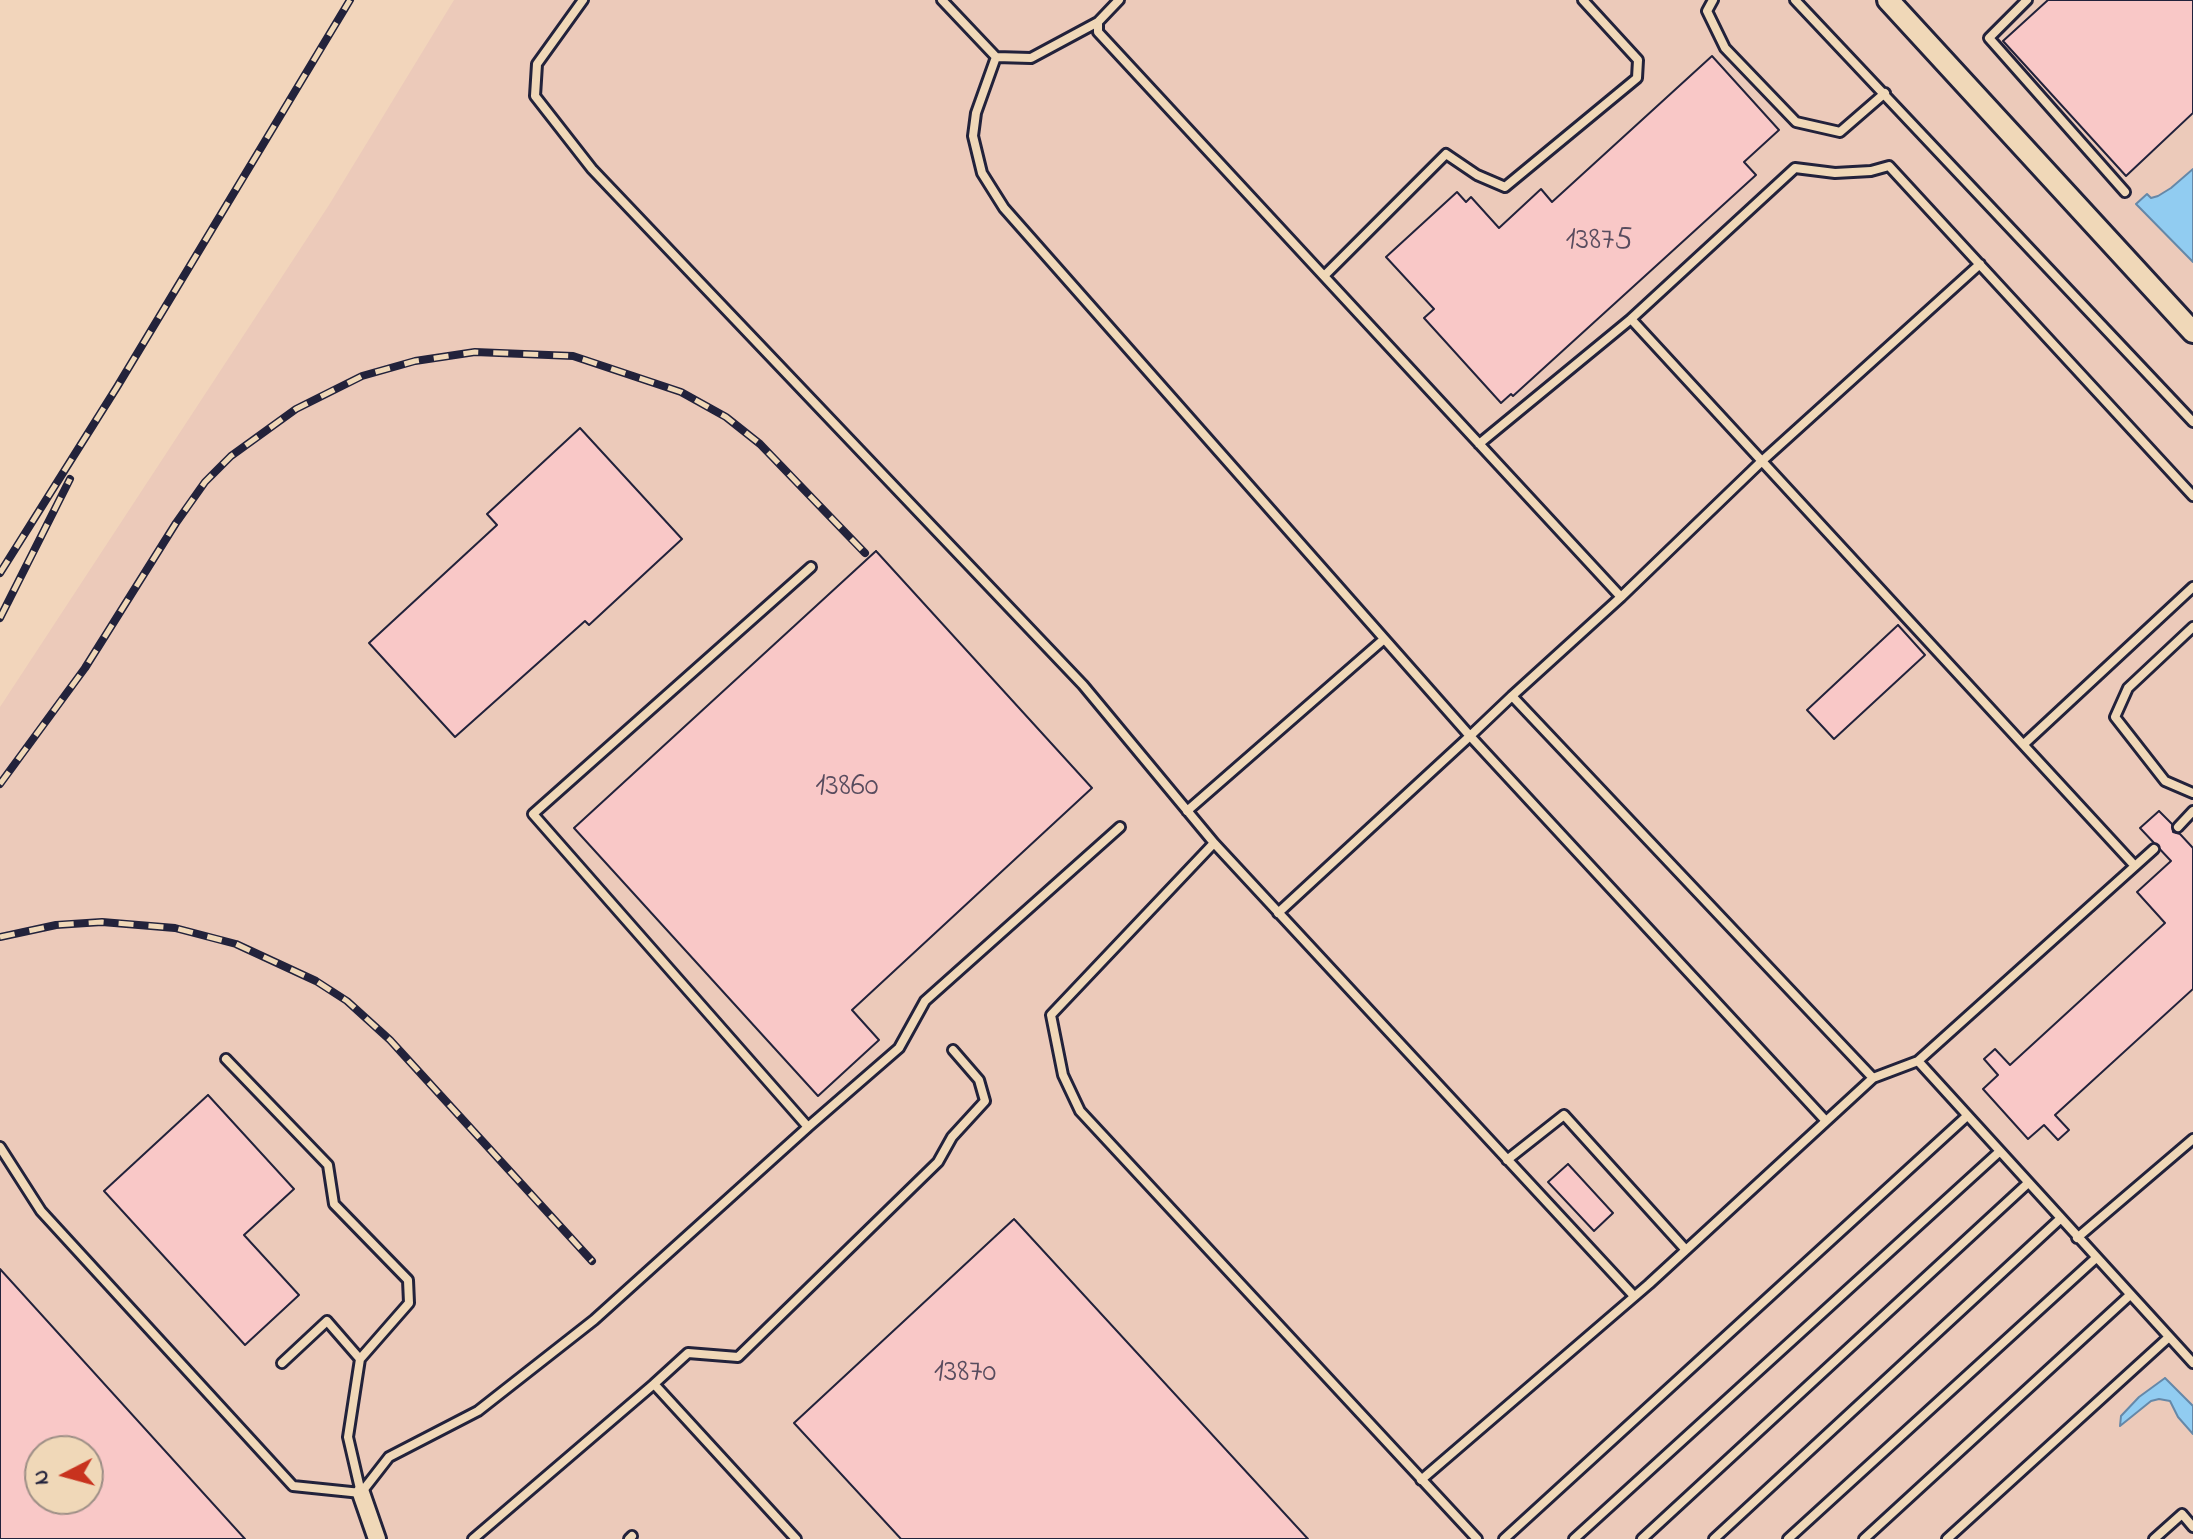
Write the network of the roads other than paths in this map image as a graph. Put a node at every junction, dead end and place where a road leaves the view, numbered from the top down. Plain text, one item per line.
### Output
1 (583, 0) edge
2 (942, 0) edge
3 (1119, 0) edge
4 (1583, 0) edge
5 (1713, 0) edge
6 (1795, 0) edge
7 (1888, 0) edge
8 (2027, 0) edge
9 (1098, 22) junction
10 (996, 57) junction
11 (1885, 93) junction
12 (2125, 192) dead end
13 (1980, 264) junction
14 (1324, 276) junction
15 (1631, 319) junction
16 (2193, 332) edge
17 (2193, 422) edge
18 (1479, 444) junction
19 (1762, 461) junction
20 (2193, 496) edge
21 (811, 567) dead end
22 (2193, 587) edge
23 (1621, 597) junction
24 (2193, 627) edge
25 (1383, 640) junction
26 (1512, 696) junction
27 (1470, 736) junction
28 (2024, 744) junction
29 (2193, 793) edge
30 (1187, 811) junction
31 (2193, 811) edge
32 (1120, 827) dead end
33 (2178, 827) dead end
34 (1214, 843) junction
35 (2154, 849) dead end
36 (2135, 866) junction
37 (1278, 913) junction
38 (953, 1050) dead end
39 (226, 1059) dead end
40 (1918, 1061) junction
41 (1873, 1078) junction
42 (1967, 1116) junction
43 (1826, 1121) junction
44 (808, 1127) junction
45 (2193, 1139) edge
46 (0, 1147) edge
47 (1999, 1152) junction
48 (1507, 1160) junction
49 (2027, 1184) junction
50 (2060, 1219) junction
51 (2077, 1238) junction
52 (1686, 1250) junction
53 (2096, 1258) junction
54 (2130, 1295) junction
55 (1634, 1296) junction
56 (2169, 1337) junction
57 (360, 1359) junction
58 (282, 1363) dead end
59 (2193, 1363) edge
60 (654, 1384) junction
61 (1421, 1480) junction
62 (361, 1493) junction
63 (2193, 1527) edge
64 (377, 1539) edge
65 (473, 1539) edge
66 (796, 1539) edge
67 (1477, 1539) edge
68 (1504, 1539) edge
69 (1574, 1539) edge
70 (1642, 1539) edge
71 (1714, 1539) edge
72 (1788, 1539) edge
73 (1864, 1539) edge
74 (1947, 1539) edge
75 (2154, 1539) edge

1 - 30 lane
2 - 10 lane
3 - 9 lane
4 - 14 lane
5 - 11 lane
6 - 11 lane
7 - 16 street
8 - 12 lane
9 - 10 lane
9 - 14 lane
10 - 25 lane
11 - 17 lane
13 - 15 lane
13 - 19 lane
13 - 20 lane
14 - 18 lane
15 - 18 lane
15 - 19 lane
18 - 23 lane
19 - 23 lane
19 - 28 lane
21 - 44 lane
22 - 28 lane
23 - 26 lane
24 - 29 lane
25 - 27 lane
25 - 30 lane
26 - 27 lane
26 - 41 lane
27 - 37 lane
27 - 43 lane
28 - 36 lane
30 - 34 lane
31 - 33 lane
32 - 44 lane
34 - 37 lane
34 - 61 lane
35 - 36 lane
36 - 40 lane
37 - 48 lane
38 - 60 lane
39 - 57 lane
40 - 41 lane
40 - 42 lane
41 - 43 lane
42 - 47 lane
42 - 68 lane
43 - 52 lane
44 - 62 lane
45 - 51 lane
46 - 62 lane
47 - 49 lane
47 - 69 lane
48 - 52 lane
48 - 55 lane
49 - 50 lane
49 - 70 lane
50 - 51 lane
50 - 71 lane
51 - 53 lane
52 - 55 lane
53 - 54 lane
53 - 72 lane
54 - 56 lane
54 - 73 lane
55 - 61 lane
56 - 59 lane
56 - 74 lane
57 - 58 lane
57 - 62 lane
60 - 65 lane
60 - 66 lane
61 - 67 lane
62 - 64 street
63 - 75 lane

